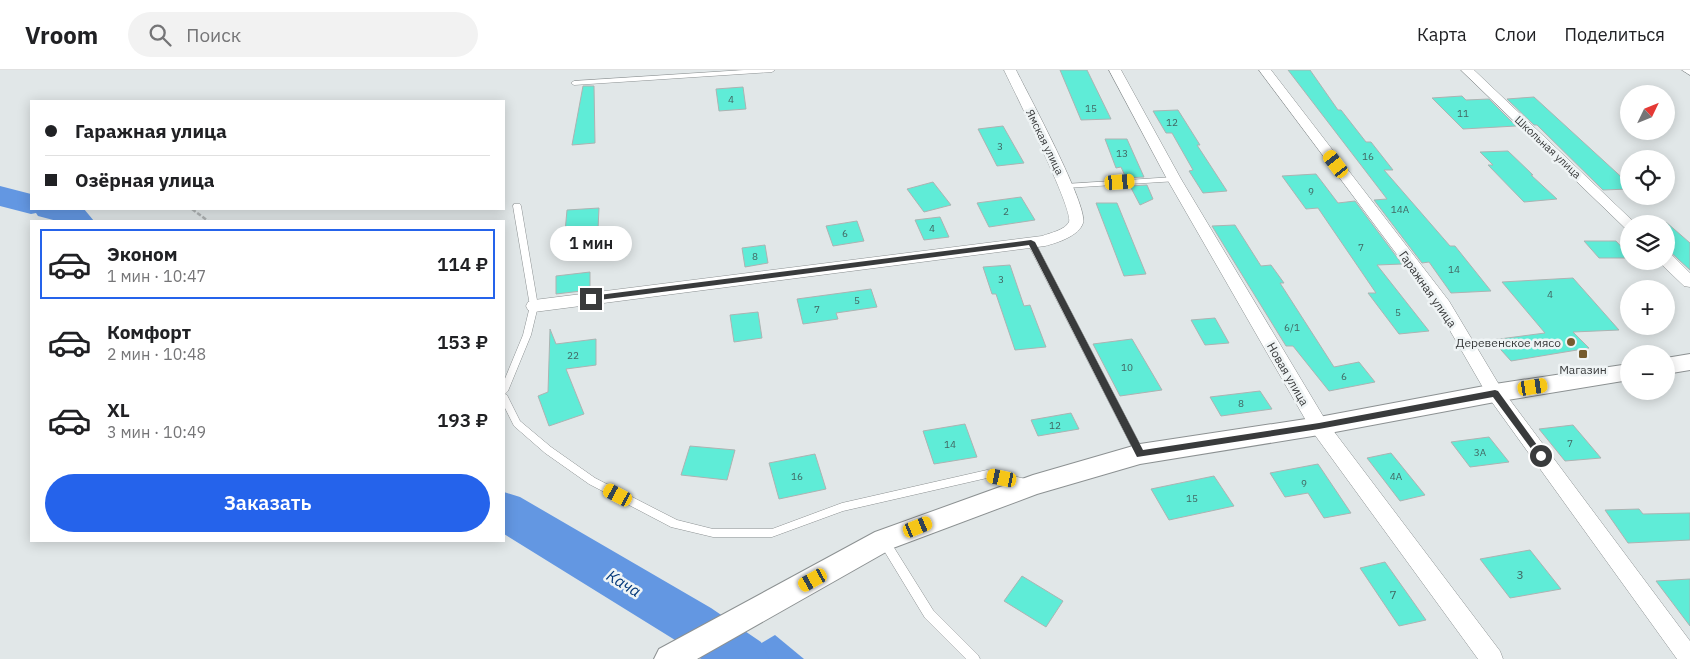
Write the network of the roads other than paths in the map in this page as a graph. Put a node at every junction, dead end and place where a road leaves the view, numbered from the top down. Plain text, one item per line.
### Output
1 (772, 70) edge
2 (1010, 70) edge
3 (1115, 70) edge
4 (1265, 70) edge
5 (1467, 70) edge
6 (1685, 70) edge
7 (1690, 73) edge
8 (574, 83) dead end
9 (1174, 179) junction
10 (1066, 186) junction
11 (517, 206) dead end
12 (1620, 215) edge
13 (1031, 242) junction
14 (1675, 268) edge
15 (1690, 282) edge
16 (534, 306) junction
17 (1690, 362) edge
18 (1675, 364) edge
19 (1620, 373) edge
20 (505, 388) edge
21 (1495, 393) junction
22 (505, 399) edge
23 (1319, 426) junction
24 (1140, 454) junction
25 (1033, 485) junction
26 (884, 540) junction
27 (669, 659) edge
28 (974, 659) edge
29 (1492, 659) edge
30 (1690, 659) edge

1 - 8 lane
2 - 10 street, Ямская улица
3 - 9 street, Новая улица
4 - 21 street, Гаражная улица
5 - 12 street, Школьная улица
6 - 7 lane
9 - 10 lane
9 - 23 street, Новая улица
10 - 13 street, Ямская улица
11 - 16 lane
13 - 16 street
13 - 24 lane
14 - 15 street
16 - 20 lane
17 - 18 street
19 - 21 street
21 - 23 street
21 - 30 street, Гаражная улица
22 - 25 lane
23 - 24 street
23 - 29 street, Новая улица
24 - 25 street
25 - 26 street
26 - 27 street
26 - 28 lane

